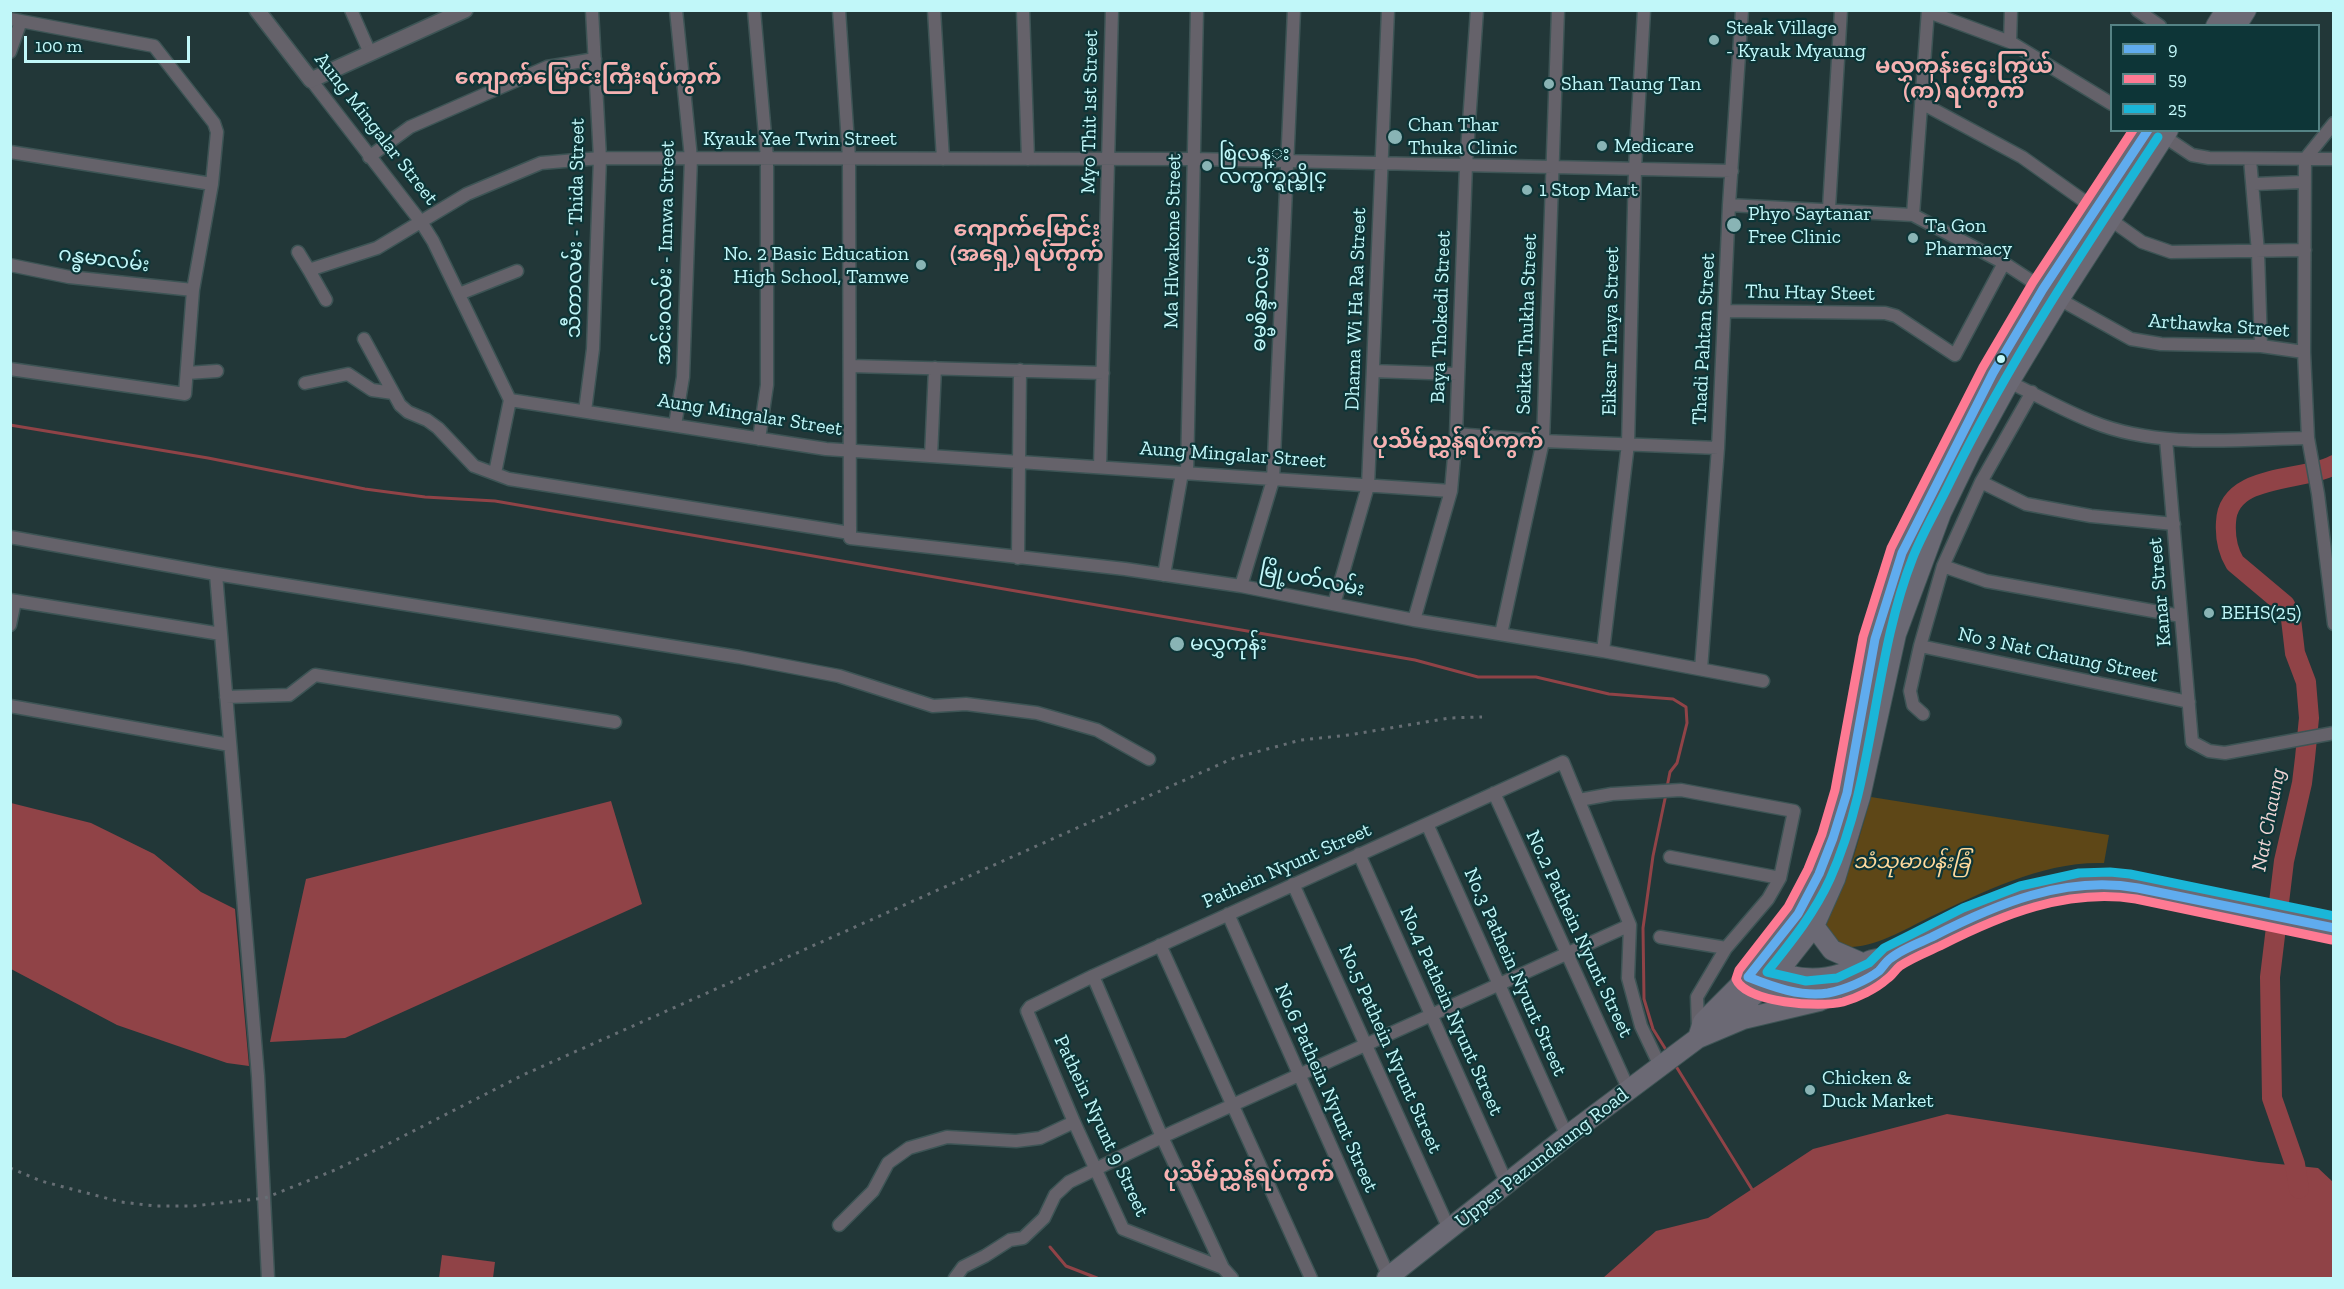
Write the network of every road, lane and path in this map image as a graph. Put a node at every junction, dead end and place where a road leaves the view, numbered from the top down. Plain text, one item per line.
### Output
1 (257, 10) edge
2 (351, 10) edge
3 (465, 10) edge
4 (592, 10) edge
5 (676, 10) edge
6 (754, 10) edge
7 (839, 10) edge
8 (934, 10) edge
9 (1023, 10) edge
10 (1112, 10) edge
11 (1197, 10) edge
12 (1294, 10) edge
13 (1388, 10) edge
14 (1477, 10) edge
15 (1558, 10) edge
16 (1644, 10) edge
17 (1742, 10) edge
18 (1841, 10) edge
19 (1928, 10) edge
20 (2011, 10) edge
21 (2137, 10) edge
22 (2226, 10) edge
23 (2246, 10) edge
24 (447, 14) edge
25 (16, 20) edge
26 (2157, 24) edge
27 (2217, 24) edge
28 (2237, 24) edge
29 (2010, 42) junction
30 (10, 52) edge
31 (370, 53) junction
32 (595, 59) junction
33 (310, 80) junction
34 (2110, 103) edge
35 (1921, 106) junction
36 (2334, 123) edge
37 (2159, 132) edge
38 (10, 152) edge
39 (369, 157) junction
40 (600, 158) junction
41 (691, 158) junction
42 (767, 158) junction
43 (849, 158) junction
44 (943, 159) junction
45 (1028, 159) junction
46 (1108, 159) junction
47 (1194, 159) junction
48 (2250, 159) junction
49 (2305, 159) junction
50 (2334, 159) edge
51 (1286, 161) junction
52 (1382, 164) junction
53 (1466, 165) junction
54 (1551, 167) junction
55 (1635, 169) junction
56 (1732, 171) junction
57 (2304, 182) junction
58 (212, 184) junction
59 (2253, 184) junction
60 (1729, 205) junction
61 (1829, 208) junction
62 (1913, 214) junction
63 (2102, 215) junction
64 (421, 222) junction
65 (2305, 250) junction
66 (298, 252) dead end
67 (2258, 252) junction
68 (2004, 263) junction
69 (10, 265) edge
70 (309, 270) junction
71 (517, 271) dead end
72 (193, 290) junction
73 (459, 294) junction
74 (2051, 294) junction
75 (326, 300) dead end
76 (1725, 311) junction
77 (364, 339) dead end
78 (2261, 346) junction
79 (2304, 352) junction
80 (850, 366) junction
81 (935, 368) junction
82 (10, 369) edge
83 (1020, 370) junction
84 (217, 371) dead end
85 (1373, 371) junction
86 (187, 373) junction
87 (1103, 373) junction
88 (1457, 374) junction
89 (2009, 382) junction
90 (304, 383) dead end
91 (2032, 392) junction
92 (393, 393) junction
93 (510, 400) junction
94 (585, 411) junction
95 (675, 425) junction
96 (1456, 434) junction
97 (2308, 438) junction
98 (759, 439) junction
99 (2166, 440) junction
100 (1543, 441) junction
101 (1628, 444) junction
102 (1718, 448) junction
103 (851, 451) junction
104 (931, 456) junction
105 (1019, 462) junction
106 (1100, 467) junction
107 (495, 473) junction
108 (1185, 473) junction
109 (1273, 480) junction
110 (1981, 482) junction
111 (1368, 486) junction
112 (1451, 491) junction
113 (2174, 524) junction
114 (850, 535) junction
115 (10, 537) edge
116 (1018, 558) junction
117 (1943, 566) junction
118 (216, 574) junction
119 (1164, 575) junction
120 (1242, 585) junction
121 (13, 600) edge
122 (1334, 604) junction
123 (2181, 616) junction
124 (1414, 621) junction
125 (2334, 624) edge
126 (10, 625) edge
127 (221, 634) junction
128 (1501, 634) junction
129 (1920, 646) junction
130 (1603, 651) junction
131 (1701, 669) junction
132 (1763, 681) dead end
133 (226, 697) junction
134 (2188, 702) junction
135 (10, 705) edge
136 (1923, 714) dead end
137 (615, 722) dead end
138 (2334, 733) edge
139 (230, 745) junction
140 (1863, 749) junction
141 (1149, 759) dead end
142 (1494, 793) junction
143 (1579, 800) junction
144 (1427, 824) junction
145 (1359, 854) junction
146 (1670, 857) dead end
147 (1827, 877) junction
148 (1780, 878) junction
149 (1293, 884) junction
150 (1228, 914) junction
151 (1630, 925) junction
152 (1814, 926) junction
153 (2334, 928) edge
154 (1660, 938) dead end
155 (1160, 945) junction
156 (1726, 948) junction
157 (1566, 954) junction
158 (1890, 958) junction
159 (1864, 964) junction
160 (1762, 974) junction
161 (1093, 976) junction
162 (1499, 984) junction
163 (1840, 990) junction
164 (1028, 1008) joint
165 (1432, 1016) junction
166 (1717, 1029) junction
167 (1698, 1038) junction
168 (1367, 1045) junction
169 (1660, 1066) junction
170 (1300, 1076) junction
171 (1629, 1090) junction
172 (1233, 1106) junction
173 (1074, 1122) junction
174 (1567, 1136) junction
175 (1162, 1137) junction
176 (1097, 1169) junction
177 (1507, 1184) junction
178 (839, 1225) dead end
179 (1450, 1231) junction
180 (1223, 1268) junction
181 (268, 1278) edge
182 (954, 1278) edge
183 (1232, 1278) edge
184 (1311, 1278) edge
185 (1388, 1278) edge

1 - 33 street, Aung Mingalar Street
2 - 31 street
3 - 24 street
4 - 32 street, သီတာလမ်း - Thida Street
5 - 41 street, အင်းဝလမ်း - Innwa Street
6 - 42 street
7 - 43 street
8 - 44 street
9 - 45 street
10 - 46 street, Myo Thit 1st Street
11 - 47 street, Ma Hlwakone Street
12 - 51 street, ဓမ္မစိန္ဒာလမ်း
13 - 52 street, Dhama Wi Ha Ra Street
14 - 53 street, Baya Thokedi Street
15 - 54 street, Seikta Thukha Street
16 - 55 street, Eiksar Thaya Street
17 - 56 street, Thadi Pahtan Street
18 - 61 street
19 - 29 street
19 - 35 street
20 - 29 street
21 - 26 street
22 - 27 main road
23 - 28 main road
24 - 31 street
25 - 30 street
25 - 58 street
29 - 34 street
31 - 33 street
32 - 39 street
32 - 40 street, သီတာလမ်း - Thida Street
33 - 39 street, Aung Mingalar Street
35 - 62 street
35 - 63 street
36 - 49 street
37 - 48 street
37 - 63 main road
38 - 58 street
39 - 64 street, Aung Mingalar Street
40 - 41 street, Kyauk Yae Twin Street
40 - 64 street, Kyauk Yae Twin Street
40 - 94 street, သီတာလမ်း - Thida Street
41 - 42 street, Kyauk Yae Twin Street
41 - 95 street, အင်းဝလမ်း - Innwa Street
42 - 43 street, Kyauk Yae Twin Street
42 - 98 street
43 - 44 street, Kyauk Yae Twin Street
43 - 80 street
44 - 45 street, Kyauk Yae Twin Street
45 - 46 street, Kyauk Yae Twin Street
46 - 47 street, Kyauk Yae Twin Street
46 - 87 street, Myo Thit 1st Street
47 - 51 street, Kyauk Yae Twin Street
47 - 108 street, Ma Hlwakone Street
48 - 49 street
48 - 59 street
49 - 50 street
49 - 57 street
51 - 52 street, Kyauk Yae Twin Street
51 - 109 street, ဓမ္မစိန္ဒာလမ်း
52 - 53 street, Kyauk Yae Twin Street
52 - 85 street, Dhama Wi Ha Ra Street
53 - 54 street, Kyauk Yae Twin Street
53 - 88 street, Baya Thokedi Street
54 - 55 street, Kyauk Yae Twin Street
54 - 100 street, Seikta Thukha Street
55 - 56 street, Kyauk Yae Twin Street
55 - 101 street, Eiksar Thaya Street
56 - 60 street, Thadi Pahtan Street
57 - 59 street
57 - 65 street
58 - 72 street
59 - 67 street
60 - 61 street
60 - 76 street, Thadi Pahtan Street
61 - 62 street
62 - 68 street, Arthawka Street
63 - 67 street
63 - 74 main road
64 - 70 street, Kyauk Yae Twin Street
64 - 73 street, Aung Mingalar Street
65 - 67 street
65 - 79 street
66 - 70 street
67 - 78 street
68 - 74 street, Arthawka Street
68 - 76 street, Thu Htay Steet
69 - 72 street, ဂန္ဓမာလမ်း
70 - 75 street
71 - 73 street
72 - 86 street
73 - 93 street, Aung Mingalar Street
74 - 78 street, Arthawka Street
74 - 89 main road
74 - 140 main road
76 - 102 street, Thadi Pahtan Street
77 - 92 street, မြို့ပတ်လမ်း
78 - 79 street, Arthawka Street
79 - 97 street
80 - 81 street
80 - 103 street
81 - 83 street
81 - 104 street
82 - 86 street
83 - 87 street
83 - 105 street
84 - 86 street
85 - 88 street
85 - 111 street, Dhama Wi Ha Ra Street
87 - 106 street, Myo Thit 1st Street
88 - 96 street, Baya Thokedi Street
89 - 91 street
89 - 140 main road
90 - 92 street
91 - 99 street
91 - 110 street
92 - 107 street, မြို့ပတ်လမ်း
93 - 94 street, Aung Mingalar Street
93 - 107 street
94 - 95 street, Aung Mingalar Street
95 - 98 street, Aung Mingalar Street
96 - 100 street
96 - 112 street, Baya Thokedi Street
97 - 99 street
97 - 125 street
98 - 103 street, Aung Mingalar Street
99 - 113 street, Kanar Street
100 - 101 street
100 - 128 street, Seikta Thukha Street
101 - 102 street
101 - 130 street, Eiksar Thaya Street
102 - 131 street, Thadi Pahtan Street
103 - 104 street, Aung Mingalar Street
103 - 114 street
104 - 105 street, Aung Mingalar Street
105 - 106 street, Aung Mingalar Street
105 - 116 street
106 - 108 street, Aung Mingalar Street
107 - 114 street, မြို့ပတ်လမ်း
108 - 109 street, Aung Mingalar Street
108 - 119 street, Ma Hlwakone Street
109 - 111 street, Aung Mingalar Street
109 - 120 street, ဓမ္မစိန္ဒာလမ်း
110 - 113 street
110 - 117 street
111 - 112 street, Aung Mingalar Street
111 - 122 street, Dhama Wi Ha Ra Street
112 - 124 street, Baya Thokedi Street
113 - 123 street, Kanar Street
114 - 116 street, မြို့ပတ်လမ်း
115 - 118 street
116 - 119 street, မြို့ပတ်လမ်း
117 - 123 street
117 - 129 street
118 - 127 street
118 - 141 street
119 - 120 street, မြို့ပတ်လမ်း
120 - 122 street, မြို့ပတ်လမ်း
121 - 126 street
121 - 127 street
122 - 124 street, မြို့ပတ်လမ်း
123 - 134 street, Kanar Street
124 - 128 street, မြို့ပတ်လမ်း
127 - 133 street
128 - 130 street, မြို့ပတ်လမ်း
129 - 134 street, No 3 Nat Chaung Street
129 - 136 street
130 - 131 street, မြို့ပတ်လမ်း
131 - 132 street, မြို့ပတ်လမ်း
133 - 137 street
133 - 139 street
134 - 138 street, Kanar Street
135 - 139 street
139 - 181 street
140 - 147 main road
142 - 143 street, Pathein Nyunt Street
142 - 144 street, Pathein Nyunt Street
142 - 157 street, No.2 Pathein Nyunt Street
143 - 148 street
143 - 151 street
144 - 145 street, Pathein Nyunt Street
144 - 162 street, No.3 Pathein Nyunt Street
145 - 149 street, Pathein Nyunt Street
145 - 165 street, No.4 Pathein Nyunt Street
146 - 148 street
147 - 152 main road
147 - 160 main road
148 - 156 street
149 - 150 street, Pathein Nyunt Street
149 - 168 street, No.5 Pathein Nyunt Street
150 - 155 street, Pathein Nyunt Street
150 - 170 street, No.6 Pathein Nyunt Street
151 - 157 street
151 - 169 street
152 - 159 main road
152 - 160 main road
153 - 158 main road
154 - 156 street
155 - 161 street, Pathein Nyunt Street
155 - 172 street
156 - 167 street
157 - 162 street
157 - 171 street, No.2 Pathein Nyunt Street
158 - 159 main road
158 - 163 main road
159 - 160 main road
160 - 163 main road
160 - 166 main road
160 - 167 main road
161 - 164 street, Pathein Nyunt Street
161 - 175 street
162 - 165 street
162 - 174 street, No.3 Pathein Nyunt Street
163 - 166 main road
164 - 173 street, Pathein Nyunt 9 Street
165 - 168 street
165 - 177 street, No.4 Pathein Nyunt Street
166 - 167 main road
167 - 169 main road, Upper Pazundaung Road
168 - 170 street
168 - 179 street, No.5 Pathein Nyunt Street
169 - 171 main road, Upper Pazundaung Road
170 - 172 street
170 - 185 street, No.6 Pathein Nyunt Street
171 - 174 main road, Upper Pazundaung Road
172 - 175 street
172 - 184 street
173 - 176 street, Pathein Nyunt 9 Street
173 - 178 street
174 - 177 main road, Upper Pazundaung Road
175 - 176 street
175 - 180 street
176 - 180 street, Pathein Nyunt 9 Street
176 - 182 street
177 - 179 main road, Upper Pazundaung Road
179 - 185 main road, Upper Pazundaung Road
180 - 183 street

